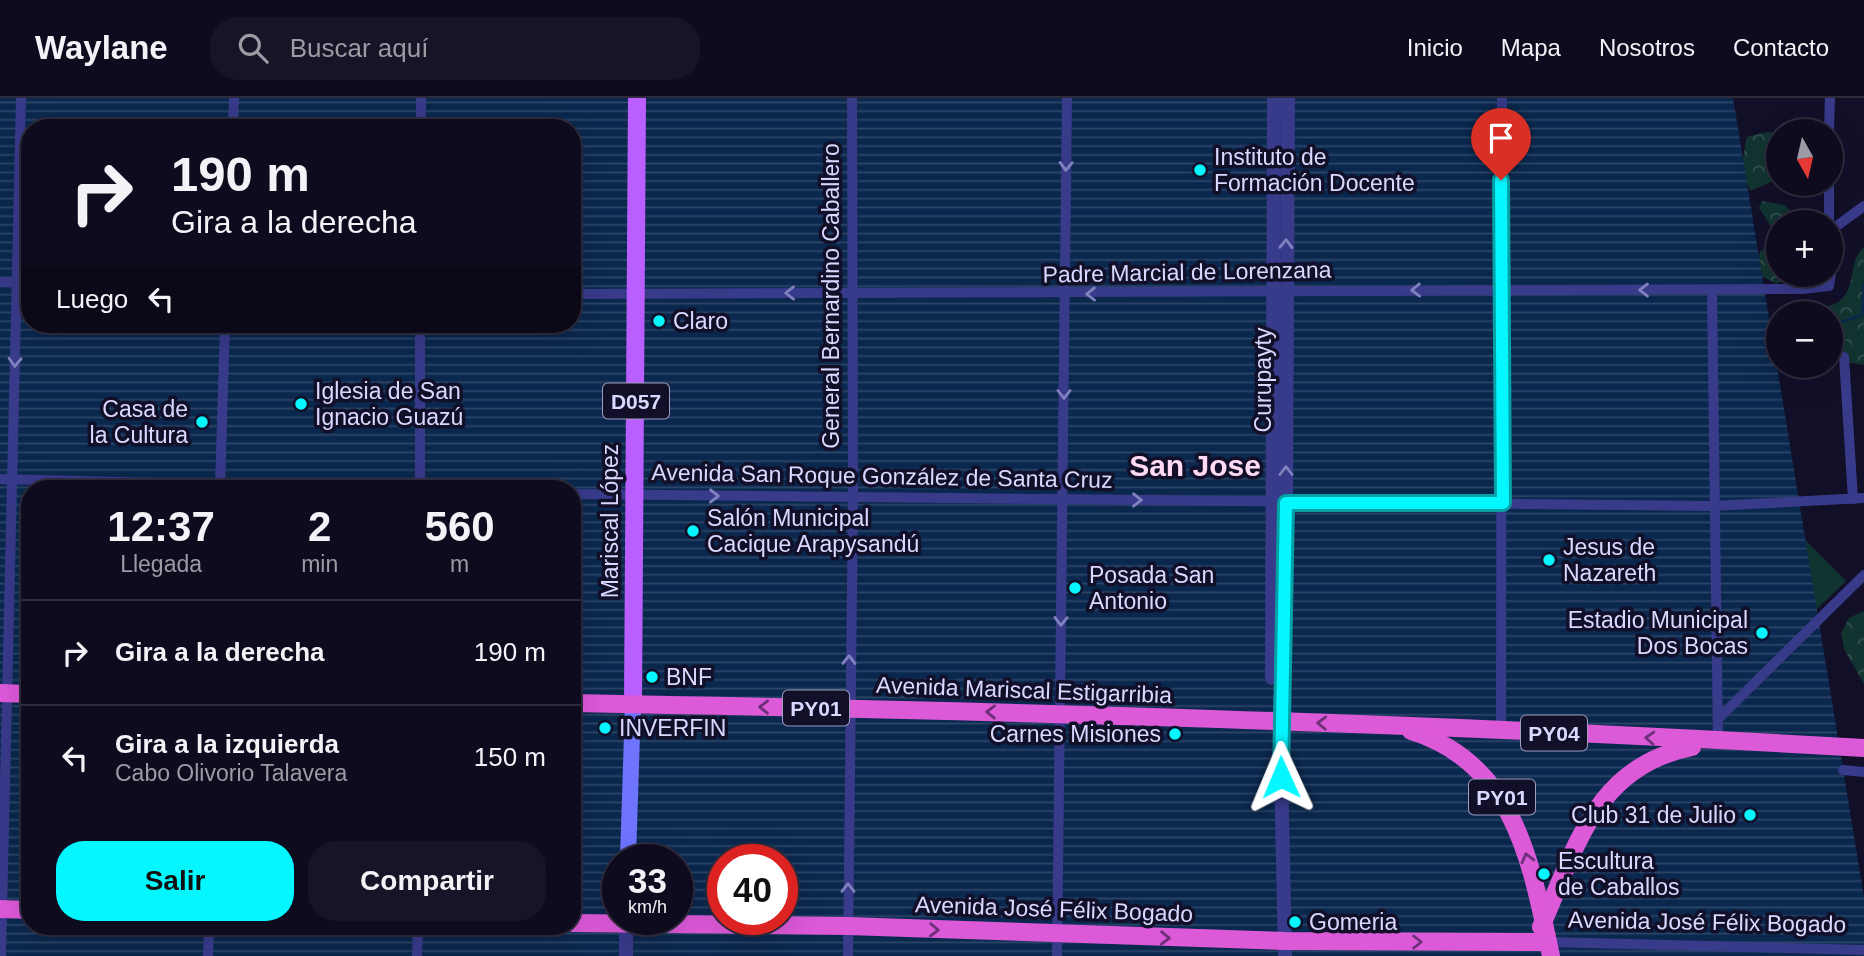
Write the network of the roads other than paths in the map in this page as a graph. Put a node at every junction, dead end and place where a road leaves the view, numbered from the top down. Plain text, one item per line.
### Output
1 (21, 98) edge
2 (234, 98) edge
3 (421, 98) edge
4 (637, 98) edge
5 (852, 98) edge
6 (1067, 98) edge
7 (1274, 98) edge
8 (1288, 98) edge
9 (1502, 98) edge
10 (1829, 98) edge
11 (233, 119) edge
12 (421, 119) edge
13 (1829, 119) edge
14 (1864, 206) edge
15 (1843, 221) edge
16 (0, 282) edge
17 (17, 283) junction
18 (21, 283) edge
19 (1820, 287) edge
20 (1500, 290) junction
21 (1712, 290) junction
22 (1278, 292) junction
23 (638, 293) junction
24 (851, 293) junction
25 (581, 294) edge
26 (1064, 294) junction
27 (225, 333) edge
28 (420, 333) edge
29 (1844, 357) dead end
30 (6, 479) edge
31 (37, 480) edge
32 (220, 480) edge
33 (420, 480) edge
34 (581, 494) edge
35 (634, 495) junction
36 (853, 498) junction
37 (1063, 498) junction
38 (1858, 499) edge
39 (1279, 503) junction
40 (1503, 503) junction
41 (1713, 506) junction
42 (1864, 575) edge
43 (4, 693) edge
44 (581, 703) edge
45 (633, 704) junction
46 (848, 709) junction
47 (1060, 714) junction
48 (1718, 719) junction
49 (1276, 722) junction
50 (1391, 727) junction
51 (1501, 729) junction
52 (1718, 742) junction
53 (1864, 748) edge
54 (1843, 770) dead end
55 (1864, 772) edge
56 (628, 844) edge
57 (1, 909) edge
58 (21, 910) edge
59 (602, 922) edge
60 (581, 923) edge
61 (693, 923) edge
62 (1542, 924) junction
63 (848, 926) junction
64 (1057, 934) junction
65 (209, 935) edge
66 (418, 935) edge
67 (626, 935) edge
68 (1281, 948) edge
69 (1542, 949) edge
70 (1864, 950) edge
71 (1731, 952) edge
72 (1, 956) edge
73 (208, 956) edge
74 (417, 956) edge
75 (626, 956) edge
76 (848, 956) edge
77 (1058, 956) edge

1 - 17 street
2 - 11 street
3 - 12 street
4 - 23 main road, Mariscal López / D057
5 - 24 street, General Bernardino Caballero
6 -> 26 street
7 - 22 street, Curupayty
22 -> 8 street, Curupayty
9 - 20 street
10 - 13 street
14 - 15 street
16 - 17 street
17 - 18 street
17 -> 30 street
19 - 21 street, Padre Marcial de Lorenzana
21 -> 20 street, Padre Marcial de Lorenzana
20 -> 22 street, Padre Marcial de Lorenzana
20 - 40 street
21 - 41 street
22 -> 26 street, Padre Marcial de Lorenzana
22 - 39 street, Curupayty
24 -> 23 street, Padre Marcial de Lorenzana
23 - 25 street, Padre Marcial de Lorenzana
23 - 35 main road, Mariscal López / D057
24 - 26 street, Padre Marcial de Lorenzana
24 - 36 street, General Bernardino Caballero
26 -> 37 street
27 - 32 street
28 - 33 street
29 - 38 street
30 - 31 street
30 - 43 street
34 - 35 street, Avenida San Roque González de Santa Cruz
35 -> 36 street, Avenida San Roque González de Santa Cruz
35 - 45 main road, Mariscal López / D057
36 - 37 street, Avenida San Roque González de Santa Cruz
46 -> 36 street, General Bernardino Caballero
37 -> 39 street, Avenida San Roque González de Santa Cruz
37 -> 47 street
38 - 41 street, Avenida San Roque González de Santa Cruz
39 - 40 street, Avenida San Roque González de Santa Cruz
39 - 49 street, Curupayty
40 - 41 street, Avenida San Roque González de Santa Cruz
40 - 51 street
41 - 48 street
42 - 48 street
43 - 57 street
44 - 45 highway, Avenida Mariscal Estigarribia / PY01
46 -> 45 highway, Avenida Mariscal Estigarribia / PY01
45 - 56 main road, Mariscal López / D057
47 -> 46 highway, Avenida Mariscal Estigarribia / PY01
63 -> 46 street, General Bernardino Caballero
47 - 49 highway, Avenida Mariscal Estigarribia / PY01
47 - 64 street
48 - 52 street
50 -> 49 highway, Avenida Mariscal Estigarribia / PY01
49 - 68 street, Curupayty
50 - 51 highway, PY04
62 -> 50 highway, PY01
52 -> 51 highway, PY04
52 - 53 highway, PY04
52 - 62 highway
54 - 55 street
57 - 58 highway
57 - 72 street
59 - 60 highway, Avenida José Félix Bogado
61 - 63 highway, Avenida José Félix Bogado
62 - 69 highway
63 -> 64 highway, Avenida José Félix Bogado
63 - 76 street, General Bernardino Caballero
64 -> 68 highway, Avenida José Félix Bogado
64 - 77 street
65 - 73 street
66 - 74 street
67 - 75 street
68 -> 69 highway, Avenida José Félix Bogado
69 - 71 street, Avenida José Félix Bogado
70 - 71 street, Avenida José Félix Bogado

